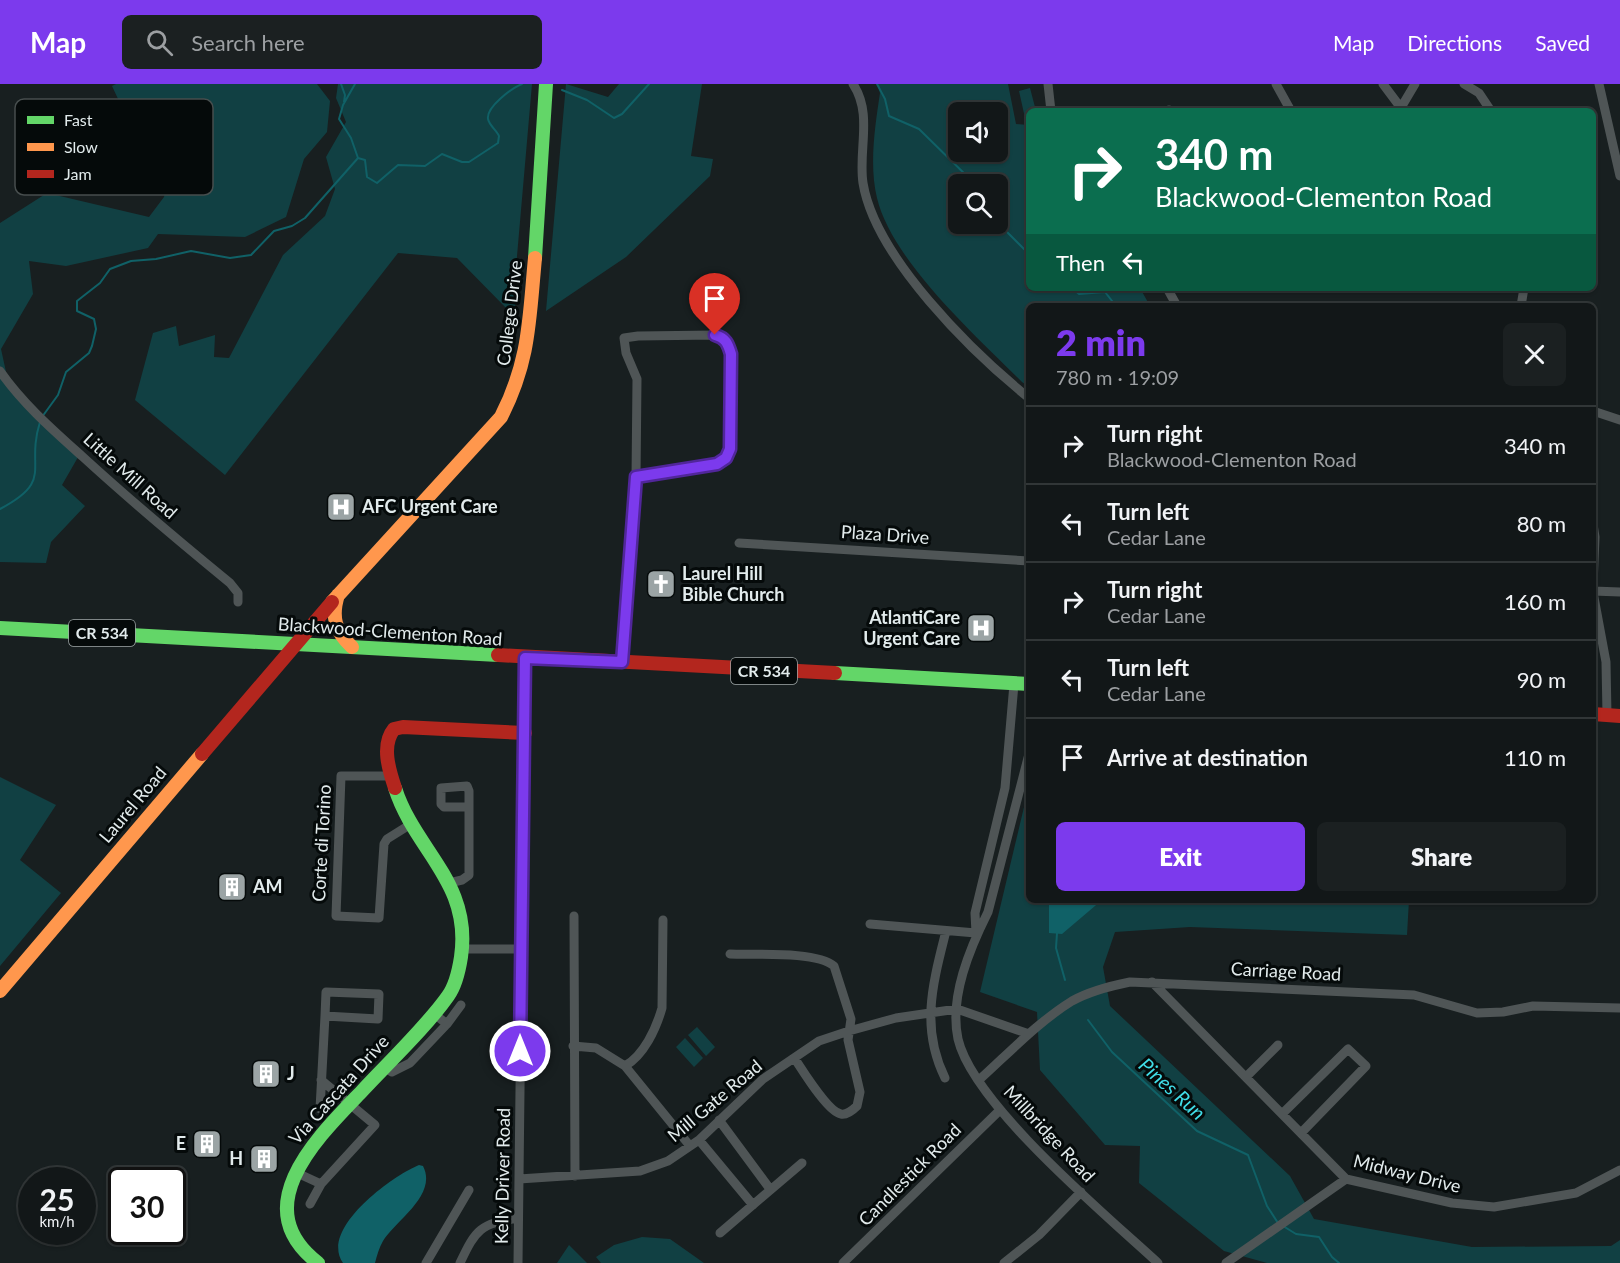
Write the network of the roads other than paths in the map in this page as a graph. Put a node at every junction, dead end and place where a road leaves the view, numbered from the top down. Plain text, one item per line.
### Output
1 (546, 84) edge
2 (854, 84) edge
3 (1048, 84) edge
4 (1276, 84) edge
5 (1383, 84) edge
6 (1415, 84) edge
7 (1464, 84) edge
8 (1599, 84) edge
9 (1051, 108) edge
10 (1289, 108) edge
11 (1399, 108) edge
12 (1401, 108) edge
13 (1489, 108) edge
14 (1620, 176) edge
15 (0, 371) edge
16 (1026, 395) edge
17 (1596, 412) edge
18 (1620, 420) edge
19 (636, 477) junction
20 (739, 543) dead end
21 (1026, 561) edge
22 (1596, 591) edge
23 (1620, 592) edge
24 (338, 595) junction
25 (238, 602) dead end
26 (1596, 607) edge
27 (0, 628) edge
28 (296, 643) junction
29 (352, 647) junction
30 (525, 658) junction
31 (622, 662) junction
32 (1014, 684) junction
33 (1026, 684) edge
34 (1596, 714) edge
35 (1614, 716) edge
36 (525, 733) junction
37 (1026, 766) edge
38 (391, 777) junction
39 (469, 807) dead end
40 (411, 824) junction
41 (449, 883) junction
42 (574, 916) dead end
43 (663, 921) dead end
44 (870, 924) dead end
45 (946, 931) junction
46 (976, 933) junction
47 (462, 949) junction
48 (520, 949) junction
49 (730, 954) dead end
50 (1152, 982) junction
51 (0, 991) edge
52 (461, 1005) dead end
53 (1620, 1008) edge
54 (957, 1009) junction
55 (433, 1013) junction
56 (929, 1013) junction
57 (325, 1016) junction
58 (447, 1024) junction
59 (849, 1031) junction
60 (1029, 1034) junction
61 (1278, 1045) dead end
62 (573, 1046) junction
63 (795, 1059) junction
64 (625, 1066) junction
65 (383, 1067) junction
66 (1246, 1077) junction
67 (945, 1078) dead end
68 (321, 1080) junction
69 (979, 1080) junction
70 (351, 1103) junction
71 (320, 1109) dead end
72 (1000, 1110) junction
73 (1282, 1114) junction
74 (719, 1120) junction
75 (1301, 1133) junction
76 (699, 1140) junction
77 (690, 1146) junction
78 (802, 1163) dead end
79 (1620, 1170) edge
80 (295, 1172) junction
81 (574, 1176) junction
82 (519, 1179) junction
83 (1346, 1179) junction
84 (321, 1184) junction
85 (770, 1189) junction
86 (468, 1190) dead end
87 (1080, 1192) junction
88 (310, 1204) dead end
89 (753, 1205) junction
90 (518, 1218) junction
91 (720, 1233) dead end
92 (318, 1263) edge
93 (426, 1263) edge
94 (460, 1263) edge
95 (518, 1263) edge
96 (843, 1263) edge
97 (1004, 1263) edge
98 (1158, 1263) edge
99 (1226, 1263) edge

1 - 24 main road, College Drive
2 - 16 street
3 - 9 street
4 - 10 street
5 - 11 street
6 - 12 street
7 - 13 street
8 - 14 street
15 - 25 street, Little Mill Road
17 - 18 street
19 - 19 street
19 - 31 street
20 - 21 street, Plaza Drive
22 - 23 street
24 - 28 main road, College Drive
24 - 29 main road
26 - 35 street
27 - 28 main road, Blackwood-Clementon Road / CR 534
28 - 29 main road, Blackwood-Clementon Road / CR 534
28 - 51 main road, Laurel Road
29 - 30 main road, Blackwood-Clementon Road / CR 534
30 - 31 main road, Blackwood-Clementon Road / CR 534
30 - 36 street, Kelly Driver Road
31 - 32 main road, Blackwood-Clementon Road / CR 534
32 - 33 main road, Blackwood-Clementon Road / CR 534
32 - 46 street, Millbridge Road
34 - 35 main road
36 - 38 main road, Via Cascata Drive
36 - 48 street, Kelly Driver Road
37 - 46 street, Millbridge Road
38 - 40 main road, Via Cascata Drive
38 - 40 street, Corte di Torino
39 - 41 street
40 - 41 main road, Via Cascata Drive
41 - 47 main road, Via Cascata Drive
42 - 62 street
43 - 64 street
44 - 45 street
45 - 46 street
45 - 56 street
46 - 54 street, Millbridge Road
47 - 48 street
47 - 55 main road, Via Cascata Drive
48 - 82 street, Kelly Driver Road
49 - 59 street
50 - 53 street, Carriage Road
50 - 60 street, Carriage Road
50 - 66 street, Midway Drive
52 - 58 street
54 - 56 street, Mill Gate Road
54 - 60 street
54 - 69 street, Millbridge Road
55 - 58 street
55 - 65 main road, Via Cascata Drive
56 - 59 street, Mill Gate Road
56 - 67 street
57 - 57 street
57 - 68 street
58 - 65 street
59 - 63 street, Mill Gate Road
59 - 63 street
60 - 69 street, Carriage Road
61 - 66 street
62 - 64 street
62 - 81 street
63 - 74 street, Mill Gate Road
64 - 77 street
65 - 70 main road, Via Cascata Drive
66 - 73 street, Midway Drive
68 - 70 street
68 - 71 street
69 - 72 street, Millbridge Road
70 - 80 main road, Via Cascata Drive
70 - 84 street
72 - 87 street, Millbridge Road
72 - 96 street, Candlestick Road
73 - 75 street, Midway Drive
73 - 75 street
74 - 76 street, Mill Gate Road
74 - 85 street
75 - 83 street, Midway Drive
76 - 77 street, Mill Gate Road
76 - 89 street
77 - 81 street, Mill Gate Road
78 - 85 street
79 - 83 street, Midway Drive
80 - 84 street
80 - 92 main road, Via Cascata Drive
81 - 82 street, Mill Gate Road
82 - 90 street, Kelly Driver Road
83 - 99 street
84 - 88 street
85 - 89 street
86 - 93 street
87 - 97 street
87 - 98 street, Millbridge Road
89 - 91 street
90 - 94 street
90 - 95 street, Kelly Driver Road

